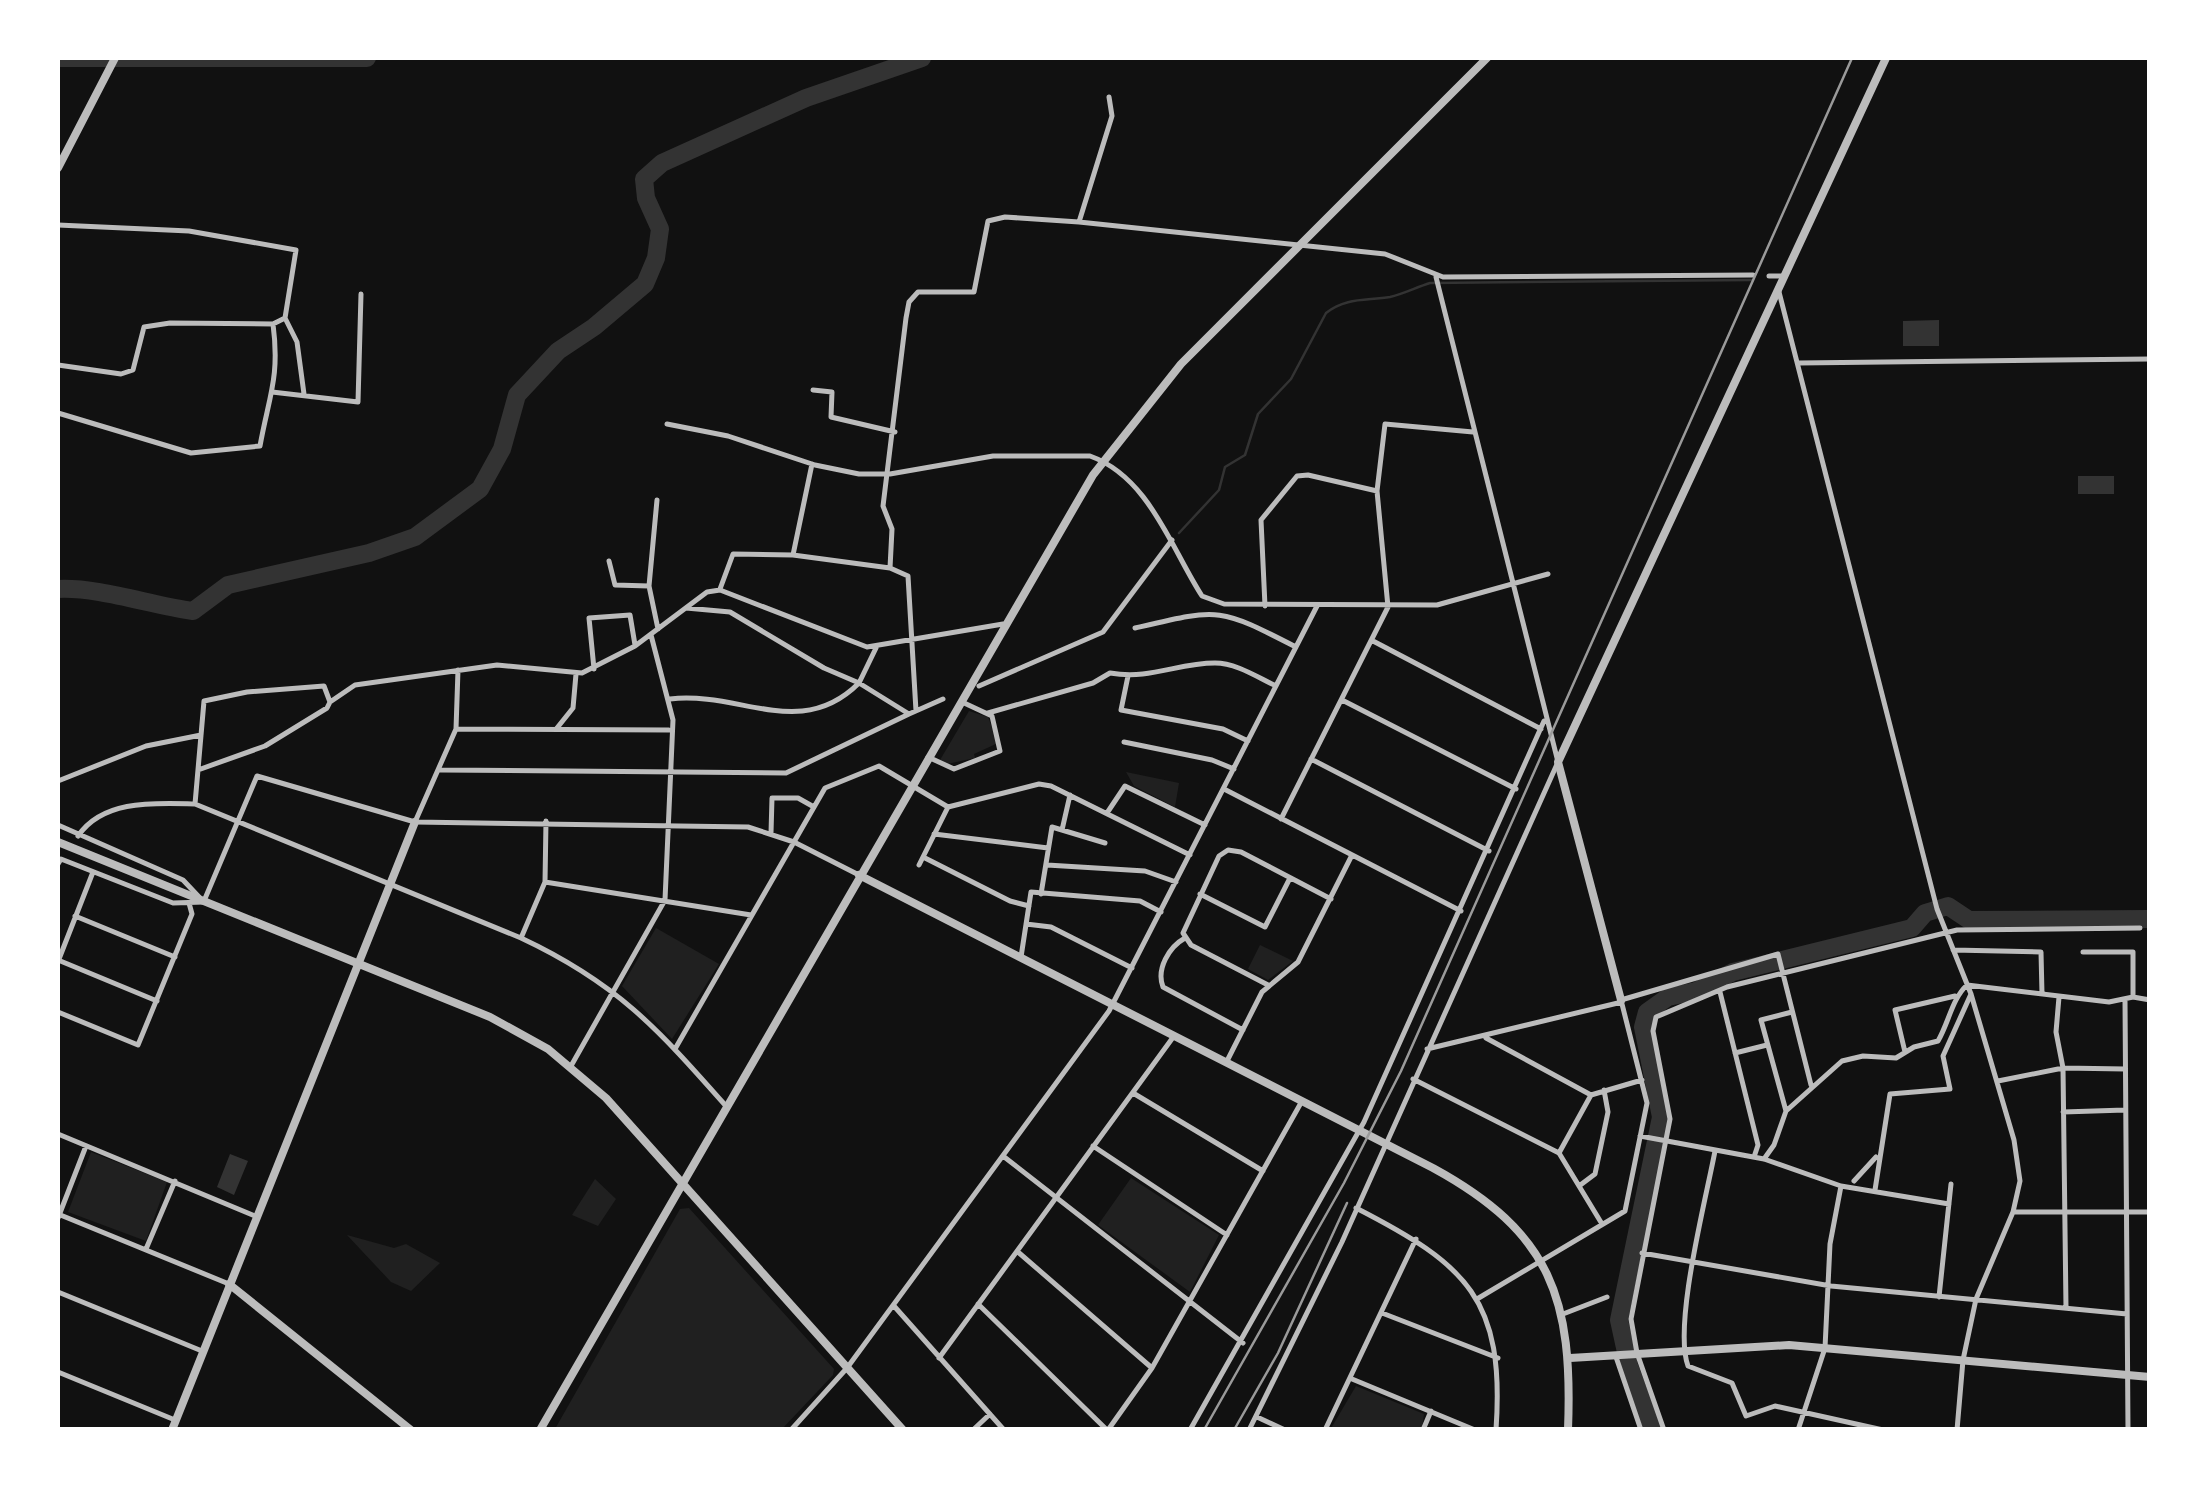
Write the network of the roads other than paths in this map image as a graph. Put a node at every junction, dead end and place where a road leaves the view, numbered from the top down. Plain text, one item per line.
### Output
1 (116, 58) edge
2 (1487, 58) edge
3 (1886, 58) edge
4 (1109, 97) dead end
5 (58, 168) edge
6 (1080, 222) junction
7 (58, 225) edge
8 (1299, 245) junction
9 (1753, 275) dead end
10 (1769, 276) dead end
11 (1781, 276) junction
12 (1436, 277) junction
13 (1776, 286) junction
14 (360, 294) dead end
15 (285, 318) junction
16 (273, 324) junction
17 (2150, 359) edge
18 (1799, 363) junction
19 (58, 365) edge
20 (813, 390) dead end
21 (272, 392) junction
22 (304, 394) junction
23 (58, 413) edge
24 (667, 424) dead end
25 (895, 432) junction
26 (1473, 432) junction
27 (1104, 460) junction
28 (812, 464) junction
29 (890, 474) junction
30 (1377, 491) junction
31 (657, 500) dead end
32 (1172, 540) junction
33 (793, 555) junction
34 (609, 561) dead end
35 (890, 568) junction
36 (1548, 574) dead end
37 (1511, 584) junction
38 (649, 586) junction
39 (720, 590) junction
40 (1264, 606) junction
41 (1317, 606) junction
42 (1388, 606) junction
43 (686, 608) junction
44 (1003, 624) junction
45 (1135, 628) dead end
46 (658, 629) junction
47 (651, 635) junction
48 (911, 640) junction
49 (1373, 641) junction
50 (635, 646) junction
51 (1296, 647) junction
52 (876, 648) junction
53 (594, 668) junction
54 (458, 670) junction
55 (576, 674) junction
56 (1128, 676) junction
57 (860, 683) junction
58 (979, 686) dead end
59 (1276, 686) junction
60 (669, 699) junction
61 (943, 700) dead end
62 (1342, 700) junction
63 (959, 701) junction
64 (330, 702) junction
65 (912, 713) junction
66 (988, 713) junction
67 (1546, 718) junction
68 (557, 728) junction
69 (456, 729) junction
70 (1541, 729) junction
71 (670, 730) junction
72 (202, 735) junction
73 (1248, 741) junction
74 (1124, 742) dead end
75 (927, 756) junction
76 (1311, 759) junction
77 (1558, 762) junction
78 (1234, 769) junction
79 (198, 770) junction
80 (441, 770) junction
81 (669, 771) junction
82 (58, 781) edge
83 (911, 786) junction
84 (1224, 789) junction
85 (1516, 789) junction
86 (1070, 794) junction
87 (194, 804) junction
88 (948, 806) junction
89 (814, 807) junction
90 (1107, 814) junction
91 (1282, 820) junction
92 (546, 821) junction
93 (236, 822) junction
94 (415, 822) junction
95 (669, 823) junction
96 (58, 826) edge
97 (1205, 826) junction
98 (1062, 830) junction
99 (771, 832) junction
100 (934, 834) junction
101 (78, 836) junction
102 (58, 842) edge
103 (794, 842) junction
104 (1105, 843) dead end
105 (1048, 848) junction
106 (1489, 851) junction
107 (1190, 855) junction
108 (1352, 855) junction
109 (925, 858) junction
110 (58, 864) edge
111 (919, 865) dead end
112 (1047, 865) junction
113 (93, 871) junction
114 (860, 875) junction
115 (1290, 878) junction
116 (544, 882) junction
117 (1176, 882) junction
118 (390, 886) junction
119 (1200, 893) junction
120 (1041, 894) junction
121 (1331, 899) junction
122 (664, 900) junction
123 (204, 902) junction
124 (189, 903) junction
125 (1029, 906) junction
126 (1461, 911) junction
127 (1161, 912) junction
128 (751, 914) junction
129 (75, 916) junction
130 (1026, 924) junction
131 (2140, 928) dead end
132 (1945, 931) junction
133 (521, 938) junction
134 (1185, 938) junction
135 (1953, 950) junction
136 (2082, 952) dead end
137 (175, 957) junction
138 (1020, 958) junction
139 (58, 961) edge
140 (358, 964) junction
141 (1132, 968) junction
142 (1783, 973) junction
143 (1268, 985) junction
144 (1967, 985) junction
145 (615, 990) junction
146 (1720, 992) junction
147 (1972, 994) junction
148 (2042, 994) junction
149 (1955, 996) junction
150 (2059, 996) junction
151 (2133, 997) junction
152 (156, 1000) junction
153 (2124, 1000) junction
154 (2150, 1000) edge
155 (1621, 1001) junction
156 (1113, 1005) junction
157 (58, 1012) edge
158 (1792, 1012) junction
159 (1243, 1030) junction
160 (1174, 1036) junction
161 (1483, 1037) junction
162 (1768, 1045) junction
163 (1427, 1049) junction
164 (676, 1050) junction
165 (1905, 1052) junction
166 (1736, 1053) junction
167 (1226, 1063) junction
168 (572, 1066) junction
169 (2063, 1068) junction
170 (2126, 1068) junction
171 (1414, 1079) junction
172 (1642, 1080) junction
173 (1998, 1081) junction
174 (1811, 1085) junction
175 (1604, 1090) junction
176 (1132, 1092) junction
177 (1591, 1094) junction
178 (1302, 1101) junction
179 (726, 1106) junction
180 (2126, 1110) junction
181 (1786, 1111) junction
182 (2063, 1112) junction
183 (1360, 1130) junction
184 (58, 1134) edge
185 (1644, 1136) junction
186 (1664, 1140) junction
187 (1385, 1144) junction
188 (86, 1146) junction
189 (1093, 1146) junction
190 (1879, 1150) junction
191 (1715, 1151) junction
192 (1559, 1153) junction
193 (1002, 1156) junction
194 (1754, 1158) junction
195 (1764, 1158) junction
196 (1263, 1171) junction
197 (175, 1181) junction
198 (1854, 1181) dead end
199 (681, 1184) junction
200 (1951, 1184) dead end
201 (1579, 1186) junction
202 (1841, 1186) junction
203 (1875, 1190) junction
204 (1056, 1198) junction
205 (1949, 1204) junction
206 (1356, 1208) junction
207 (2013, 1212) junction
208 (2065, 1212) junction
209 (2127, 1212) junction
210 (2150, 1212) edge
211 (58, 1216) edge
212 (256, 1216) junction
213 (1602, 1224) junction
214 (1227, 1235) junction
215 (1416, 1239) junction
216 (146, 1249) junction
217 (1017, 1251) junction
218 (1642, 1253) junction
219 (1540, 1261) junction
220 (1694, 1262) junction
221 (228, 1284) junction
222 (1831, 1286) junction
223 (58, 1292) edge
224 (1607, 1297) dead end
225 (1939, 1297) junction
226 (1478, 1299) junction
227 (1976, 1299) junction
228 (1190, 1301) junction
229 (978, 1304) junction
230 (894, 1306) junction
231 (2066, 1308) junction
232 (1382, 1313) junction
233 (1563, 1314) junction
234 (2128, 1314) junction
235 (1243, 1343) junction
236 (1825, 1348) junction
237 (1683, 1350) junction
238 (202, 1351) junction
239 (1636, 1354) junction
240 (1617, 1355) junction
241 (939, 1358) junction
242 (1498, 1358) junction
243 (1570, 1358) junction
244 (1962, 1360) junction
245 (847, 1368) junction
246 (1152, 1368) junction
247 (58, 1372) edge
248 (2128, 1375) junction
249 (2150, 1377) edge
250 (1352, 1379) junction
251 (1431, 1411) junction
252 (1803, 1412) junction
253 (990, 1414) junction
254 (1256, 1418) junction
255 (173, 1425) edge
256 (411, 1430) edge
257 (540, 1430) edge
258 (791, 1430) edge
259 (903, 1430) edge
260 (973, 1430) edge
261 (1004, 1430) edge
262 (1107, 1430) edge
263 (1190, 1430) edge
264 (1249, 1430) edge
265 (1285, 1430) edge
266 (1325, 1430) edge
267 (1423, 1430) edge
268 (1474, 1430) edge
269 (1496, 1430) edge
270 (1568, 1430) edge
271 (1642, 1430) edge
272 (1664, 1430) edge
273 (1798, 1430) edge
274 (1883, 1430) edge
275 (1957, 1430) edge
276 (2128, 1430) edge

1 - 5 street
2 - 8 street
3 - 11 street
4 - 6 street
6 - 8 street
6 - 25 street
7 - 15 street
8 - 12 street
8 - 27 street
9 - 12 street
10 - 11 street
11 - 13 street
12 - 26 street
13 - 18 street
13 - 77 street
14 - 22 street
15 - 16 street
15 - 22 street
16 - 19 street
16 - 21 street
17 - 18 street
18 - 132 street
20 - 25 street
21 - 22 street
21 - 23 street
24 - 28 street
25 - 29 street
26 - 30 street
26 - 37 street
27 - 29 street
27 - 32 street
27 - 44 street
28 - 29 street
28 - 33 street
29 - 35 street
30 - 40 street
30 - 42 street
31 - 38 street
32 - 40 street
32 - 58 street
33 - 35 street
33 - 39 street
34 - 38 street
35 - 48 street
36 - 37 street
37 - 42 street
37 - 67 street
38 - 46 street
39 - 43 street
39 - 52 street
40 - 41 street
41 - 42 street
41 - 51 street
42 - 49 street
43 - 46 street
43 - 57 street
44 - 48 street
44 - 63 street
45 - 51 street
46 - 47 street
47 - 50 street
47 - 60 street
48 - 52 street
48 - 65 street
49 - 62 street
49 - 70 street
50 - 53 street
50 - 53 street
51 - 59 street
52 - 57 street
53 - 55 street
54 - 55 street
54 - 64 street
54 - 69 street
55 - 68 street
56 - 59 street
56 - 66 street
56 - 73 street
57 - 60 street
57 - 65 street
59 - 73 street
60 - 71 street
61 - 65 street
62 - 76 street
62 - 85 street
63 - 66 street
63 - 75 street
64 - 72 street
64 - 79 street
65 - 81 street
66 - 75 street
67 - 70 street
67 - 77 street
68 - 69 street
68 - 71 street
69 - 80 street
70 - 85 street
71 - 81 street
72 - 79 street
72 - 82 street
73 - 78 street
74 - 78 street
75 - 83 street
76 - 91 street
76 - 106 street
77 - 155 street
77 - 163 street
78 - 84 street
79 - 87 street
80 - 81 street
80 - 94 street
81 - 95 street
83 - 88 street
83 - 89 street
83 - 114 street
84 - 91 street
84 - 97 street
85 - 106 street
86 - 88 street
86 - 90 street
86 - 98 street
87 - 93 street
87 - 101 street
88 - 100 street
89 - 99 street
89 - 103 street
90 - 97 street
90 - 107 street
91 - 108 street
92 - 94 street
92 - 95 street
92 - 116 street
93 - 94 street
93 - 118 street
93 - 123 street
94 - 118 street
95 - 99 street
95 - 122 street
96 - 101 street
97 - 107 street
98 - 104 street
98 - 105 street
99 - 103 street
100 - 105 street
100 - 109 street
101 - 123 street
102 - 123 street
103 - 114 street
103 - 128 street
105 - 112 street
106 - 126 street
107 - 117 street
108 - 121 street
108 - 126 street
109 - 111 street
109 - 125 street
110 - 113 street
112 - 117 street
112 - 120 street
113 - 124 street
113 - 129 street
114 - 138 street
114 - 179 street
115 - 119 street
115 - 119 street
115 - 121 street
116 - 122 street
116 - 133 street
117 - 127 street
118 - 133 street
118 - 140 street
119 - 134 street
120 - 125 street
120 - 127 street
121 - 143 street
122 - 128 street
122 - 145 street
123 - 124 street
123 - 140 street
124 - 137 street
125 - 130 street
126 - 183 street
127 - 141 street
128 - 164 street
129 - 137 street
129 - 139 street
130 - 138 street
130 - 141 street
131 - 132 street
132 - 135 street
132 - 142 street
133 - 145 street
134 - 143 street
134 - 159 street
135 - 144 street
135 - 148 street
136 - 151 street
137 - 152 street
138 - 156 street
139 - 152 street
140 - 168 street
140 - 212 street
141 - 156 street
142 - 146 street
142 - 155 street
142 - 158 street
143 - 159 street
144 - 147 street
144 - 148 street
144 - 149 street
145 - 164 street
145 - 168 street
146 - 166 street
146 - 186 street
147 - 173 street
147 - 190 street
148 - 150 street
149 - 165 street
149 - 165 street
150 - 153 street
150 - 169 street
151 - 153 street
151 - 154 street
152 - 157 street
153 - 170 street
155 - 161 street
155 - 172 street
156 - 160 street
156 - 193 street
158 - 162 street
158 - 174 street
159 - 167 street
160 - 167 street
160 - 176 street
161 - 163 street
161 - 177 street
162 - 166 street
162 - 181 street
163 - 171 street
164 - 179 street
165 - 174 street
166 - 194 street
167 - 178 street
168 - 199 street
169 - 170 street
169 - 173 street
169 - 182 street
170 - 180 street
171 - 187 street
171 - 192 street
172 - 175 street
172 - 185 street
173 - 207 street
174 - 181 street
175 - 177 street
175 - 201 street
176 - 189 street
176 - 196 street
177 - 192 street
178 - 183 street
178 - 196 street
179 - 199 street
180 - 182 street
180 - 209 street
181 - 195 street
182 - 208 street
183 - 187 street
183 - 235 street
184 - 188 street
185 - 186 street
185 - 213 street
186 - 191 street
186 - 218 street
187 - 206 street
187 - 219 street
188 - 197 street
188 - 211 street
189 - 204 street
189 - 214 street
190 - 198 street
190 - 203 street
191 - 194 street
191 - 220 street
192 - 201 street
193 - 204 street
193 - 230 street
194 - 195 street
195 - 202 street
196 - 214 street
197 - 212 street
197 - 216 street
199 - 245 street
199 - 257 street
200 - 205 street
201 - 213 street
202 - 203 street
202 - 222 street
203 - 205 street
204 - 217 street
204 - 228 street
205 - 225 street
206 - 215 street
206 - 254 street
207 - 208 street
207 - 227 street
208 - 209 street
208 - 231 street
209 - 210 street
209 - 234 street
211 - 216 street
212 - 221 street
213 - 219 street
214 - 228 street
215 - 226 street
215 - 232 street
216 - 221 street
217 - 229 street
217 - 246 street
218 - 220 street
218 - 239 street
219 - 226 street
219 - 233 street
220 - 222 street
220 - 237 street
221 - 238 street
221 - 256 street
222 - 225 street
222 - 236 street
223 - 238 street
224 - 233 street
225 - 227 street
226 - 242 street
227 - 231 street
227 - 244 street
228 - 235 street
228 - 246 street
229 - 241 street
229 - 262 street
230 - 241 street
230 - 245 street
231 - 234 street
232 - 242 street
232 - 250 street
233 - 243 street
234 - 248 street
235 - 263 street
236 - 237 street
236 - 244 street
236 - 252 street
237 - 239 street
237 - 252 street
238 - 255 street
239 - 240 street
239 - 272 street
240 - 243 street
240 - 271 street
241 - 253 street
242 - 269 street
243 - 270 street
244 - 248 street
244 - 275 street
245 - 258 street
245 - 259 street
246 - 262 street
247 - 255 street
248 - 249 street
248 - 276 street
250 - 251 street
250 - 266 street
251 - 267 street
251 - 268 street
252 - 273 street
252 - 274 street
253 - 260 street
253 - 261 street
254 - 264 street
254 - 265 street

